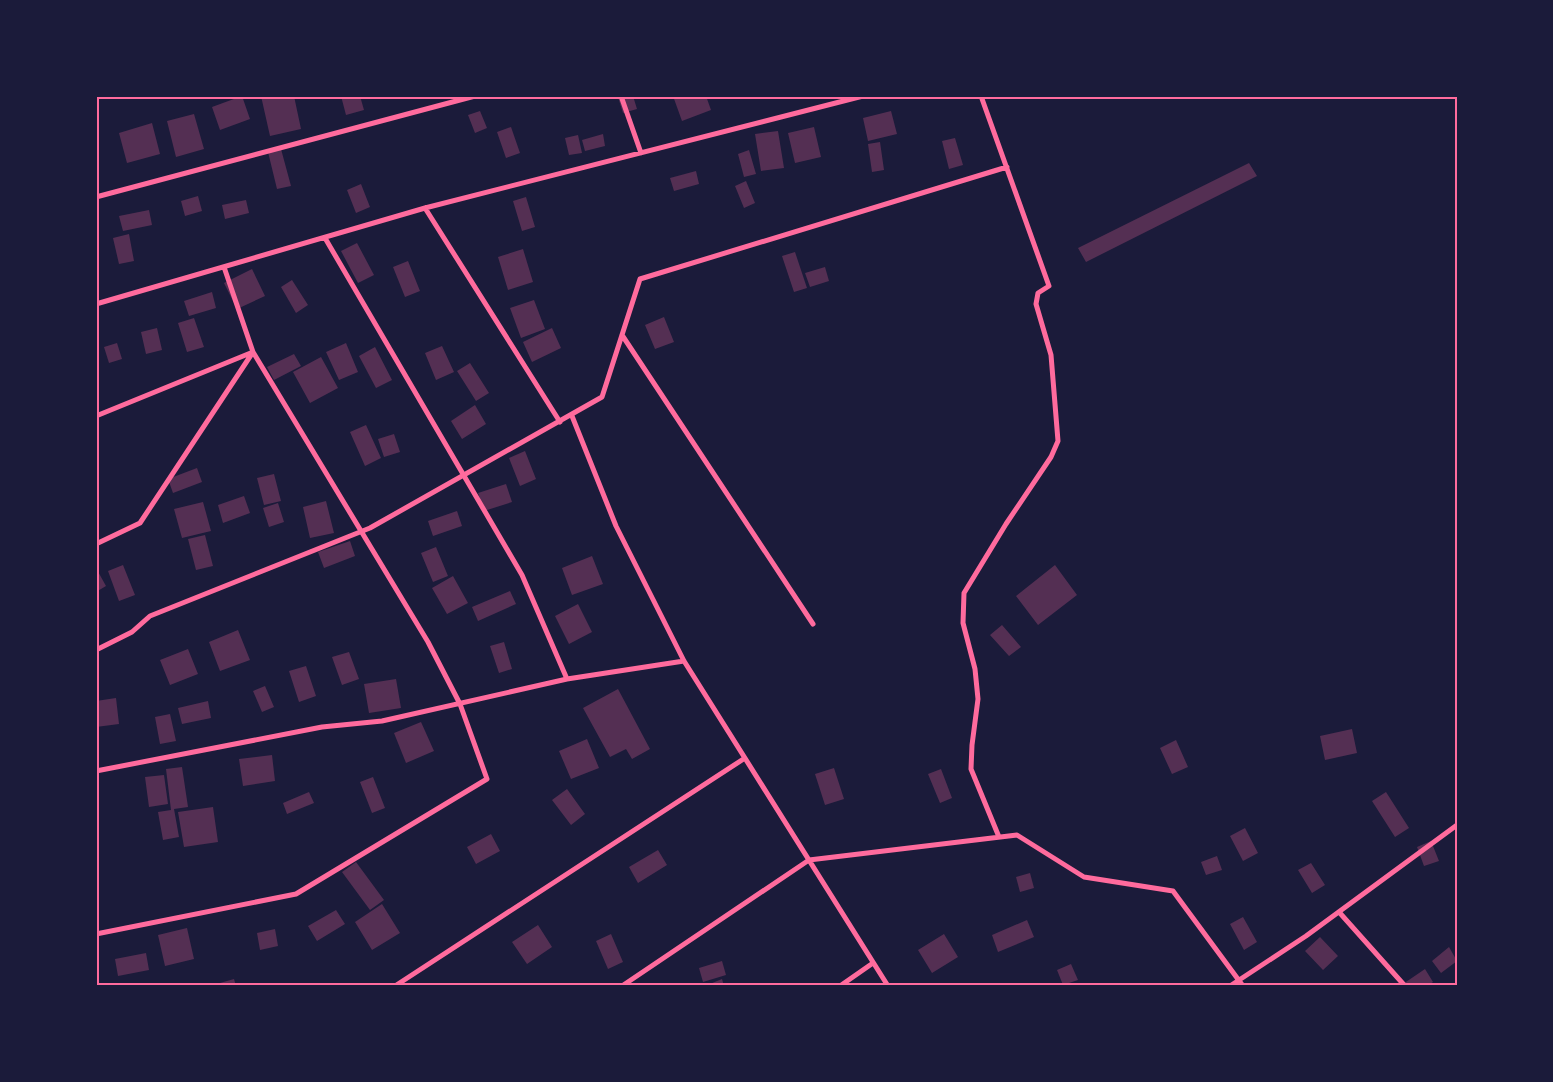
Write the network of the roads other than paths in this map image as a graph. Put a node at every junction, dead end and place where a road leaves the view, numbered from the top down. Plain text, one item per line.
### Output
1 (475, 96) edge
2 (621, 96) edge
3 (863, 96) edge
4 (981, 96) edge
5 (641, 153) junction
6 (1007, 167) junction
7 (96, 197) edge
8 (425, 208) junction
9 (325, 238) junction
10 (224, 267) junction
11 (96, 304) edge
12 (622, 335) junction
13 (253, 352) junction
14 (96, 416) edge
15 (572, 416) junction
16 (560, 422) junction
17 (464, 476) junction
18 (362, 531) junction
19 (96, 544) edge
20 (813, 624) dead end
21 (96, 650) edge
22 (684, 661) junction
23 (567, 679) junction
24 (460, 704) junction
25 (745, 758) junction
26 (96, 771) edge
27 (1457, 826) edge
28 (1000, 837) junction
29 (809, 860) junction
30 (1339, 912) junction
31 (96, 934) edge
32 (873, 963) junction
33 (1239, 980) junction
34 (395, 986) edge
35 (622, 986) edge
36 (840, 986) edge
37 (888, 986) edge
38 (1230, 986) edge
39 (1244, 986) edge
40 (1406, 986) edge

1 - 7 street
2 - 5 street
3 - 5 street
4 - 6 street
5 - 8 street
6 - 12 street
6 - 28 street
8 - 9 street
8 - 16 street
9 - 10 street
9 - 17 street
10 - 11 street
10 - 13 street
12 - 15 street
12 - 20 street
13 - 14 street
13 - 18 street
13 - 19 street
15 - 16 street
15 - 22 street
16 - 17 street
17 - 18 street
17 - 23 street
18 - 21 street
18 - 24 street
22 - 23 street
22 - 25 street
23 - 24 street
24 - 26 street
24 - 31 street
25 - 29 street
25 - 34 street
27 - 30 street
28 - 29 street
28 - 33 street
29 - 32 street
29 - 35 street
30 - 33 street
30 - 40 street
32 - 36 street
32 - 37 street
33 - 38 street
33 - 39 street

